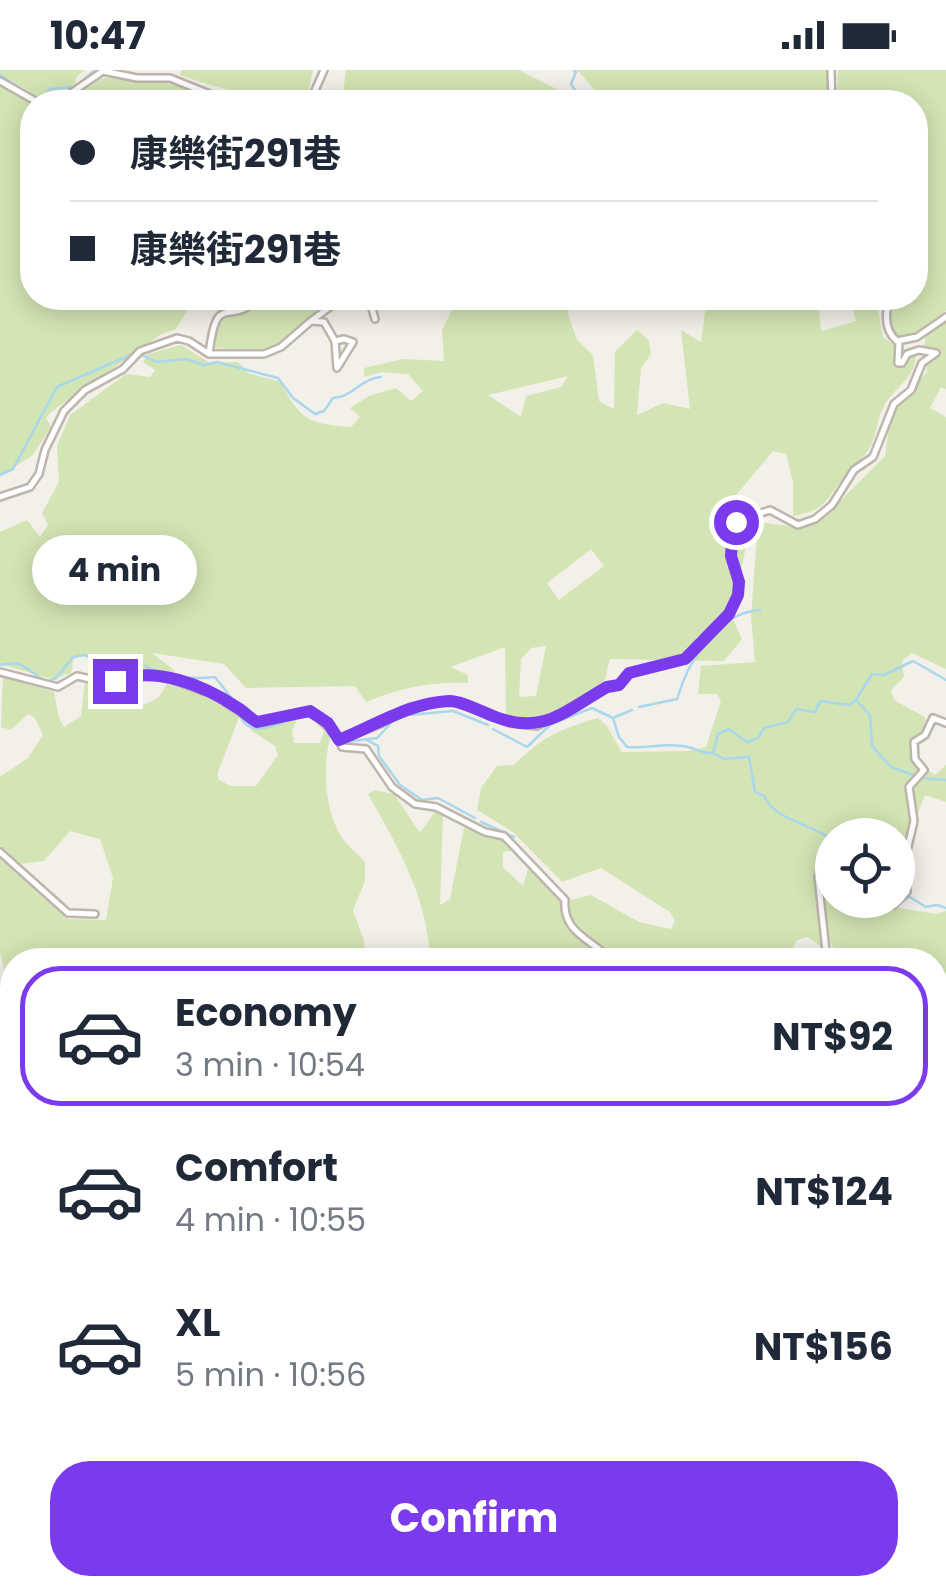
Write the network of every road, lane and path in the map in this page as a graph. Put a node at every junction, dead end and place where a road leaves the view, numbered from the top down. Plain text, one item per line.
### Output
1 (104, 70) edge
2 (80, 90) edge
3 (200, 90) edge
4 (242, 310) edge
5 (326, 310) edge
6 (372, 310) edge
7 (889, 310) edge
8 (946, 316) edge
9 (375, 319) dead end
10 (311, 321) junction
11 (336, 341) junction
12 (899, 341) junction
13 (209, 354) junction
14 (0, 497) edge
15 (0, 672) edge
16 (946, 723) edge
17 (339, 740) junction
18 (914, 818) edge
19 (0, 852) edge
20 (95, 914) dead end
21 (823, 918) edge
22 (596, 948) edge
23 (827, 948) edge

1 - 2 street
1 - 3 street
4 - 13 street
5 - 10 street
6 - 9 street
7 - 12 street
8 - 12 street
10 - 11 street
10 - 13 street
11 - 11 street
12 - 17 street
13 - 14 street
15 - 17 street
16 - 18 street
17 - 22 street
19 - 20 street
21 - 23 street

